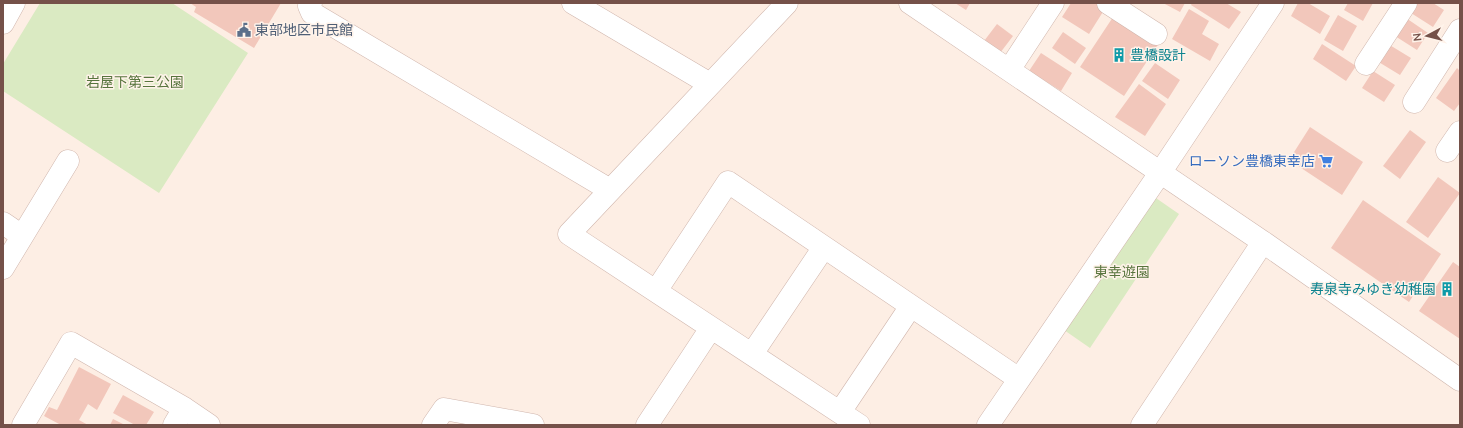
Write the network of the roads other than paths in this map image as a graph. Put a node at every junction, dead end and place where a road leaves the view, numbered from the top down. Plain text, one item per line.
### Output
1 (311, 3) edge
2 (573, 3) edge
3 (787, 3) edge
4 (1053, 3) edge
5 (1108, 3) edge
6 (1273, 3) edge
7 (1406, 3) edge
8 (922, 6) edge
9 (1460, 30) edge
10 (1156, 34) dead end
11 (1366, 64) dead end
12 (1009, 70) junction
13 (710, 84) junction
14 (1414, 102) dead end
15 (1460, 132) edge
16 (1448, 151) dead end
17 (68, 161) dead end
18 (1160, 172) junction
19 (610, 190) junction
20 (3, 223) edge
21 (22, 236) junction
22 (1263, 242) junction
23 (824, 247) junction
24 (3, 268) edge
25 (656, 291) junction
26 (911, 306) junction
27 (712, 328) junction
28 (752, 354) junction
29 (1019, 379) junction
30 (1460, 380) edge
31 (840, 412) junction
32 (179, 416) edge
33 (23, 425) edge
34 (209, 425) edge
35 (433, 425) edge
36 (533, 425) edge
37 (647, 425) edge
38 (860, 425) edge
39 (988, 425) edge
40 (1142, 425) edge

1 - 19 street
2 - 13 street
3 - 13 street
4 - 12 street
5 - 10 street
6 - 18 street
7 - 11 street
8 - 12 street
9 - 14 street
12 - 18 street
13 - 19 street
15 - 16 street
17 - 21 street
18 - 22 street
18 - 29 street
19 - 25 street
20 - 21 street
21 - 24 street
22 - 30 street
22 - 40 street
23 - 25 street
23 - 26 street
23 - 28 street
25 - 27 street
26 - 29 street
26 - 31 street
27 - 28 street
27 - 37 street
28 - 31 street
29 - 39 street
31 - 38 street
32 - 33 street
32 - 34 street
35 - 36 street

